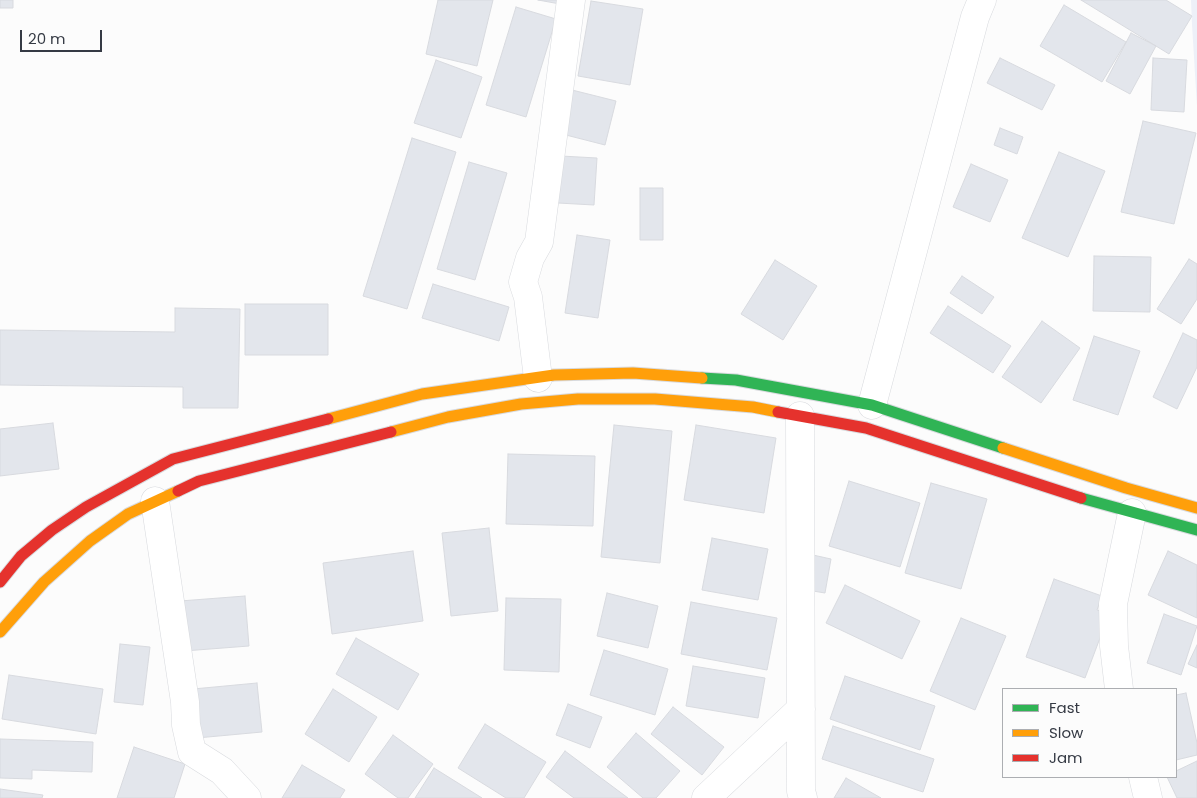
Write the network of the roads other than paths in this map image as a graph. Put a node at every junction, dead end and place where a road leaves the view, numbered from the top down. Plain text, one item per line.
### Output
1 (570, 0) edge
2 (982, 0) edge
3 (538, 378) junction
4 (872, 405) junction
5 (800, 416) junction
6 (155, 501) junction
7 (1197, 508) edge
8 (1132, 513) junction
9 (1197, 530) edge
10 (0, 582) edge
11 (0, 632) edge
12 (1119, 688) edge
13 (801, 709) junction
14 (1143, 778) edge
15 (247, 798) edge
16 (706, 798) edge
17 (803, 798) edge
18 (1148, 798) edge

1 - 3 street
2 - 4 street
3 - 4 main road
3 - 10 main road
4 - 7 main road
5 - 6 main road
5 - 8 main road
5 - 13 street
6 - 11 main road
6 - 15 street
8 - 9 main road
8 - 12 street
13 - 16 street
13 - 17 street
14 - 18 street

